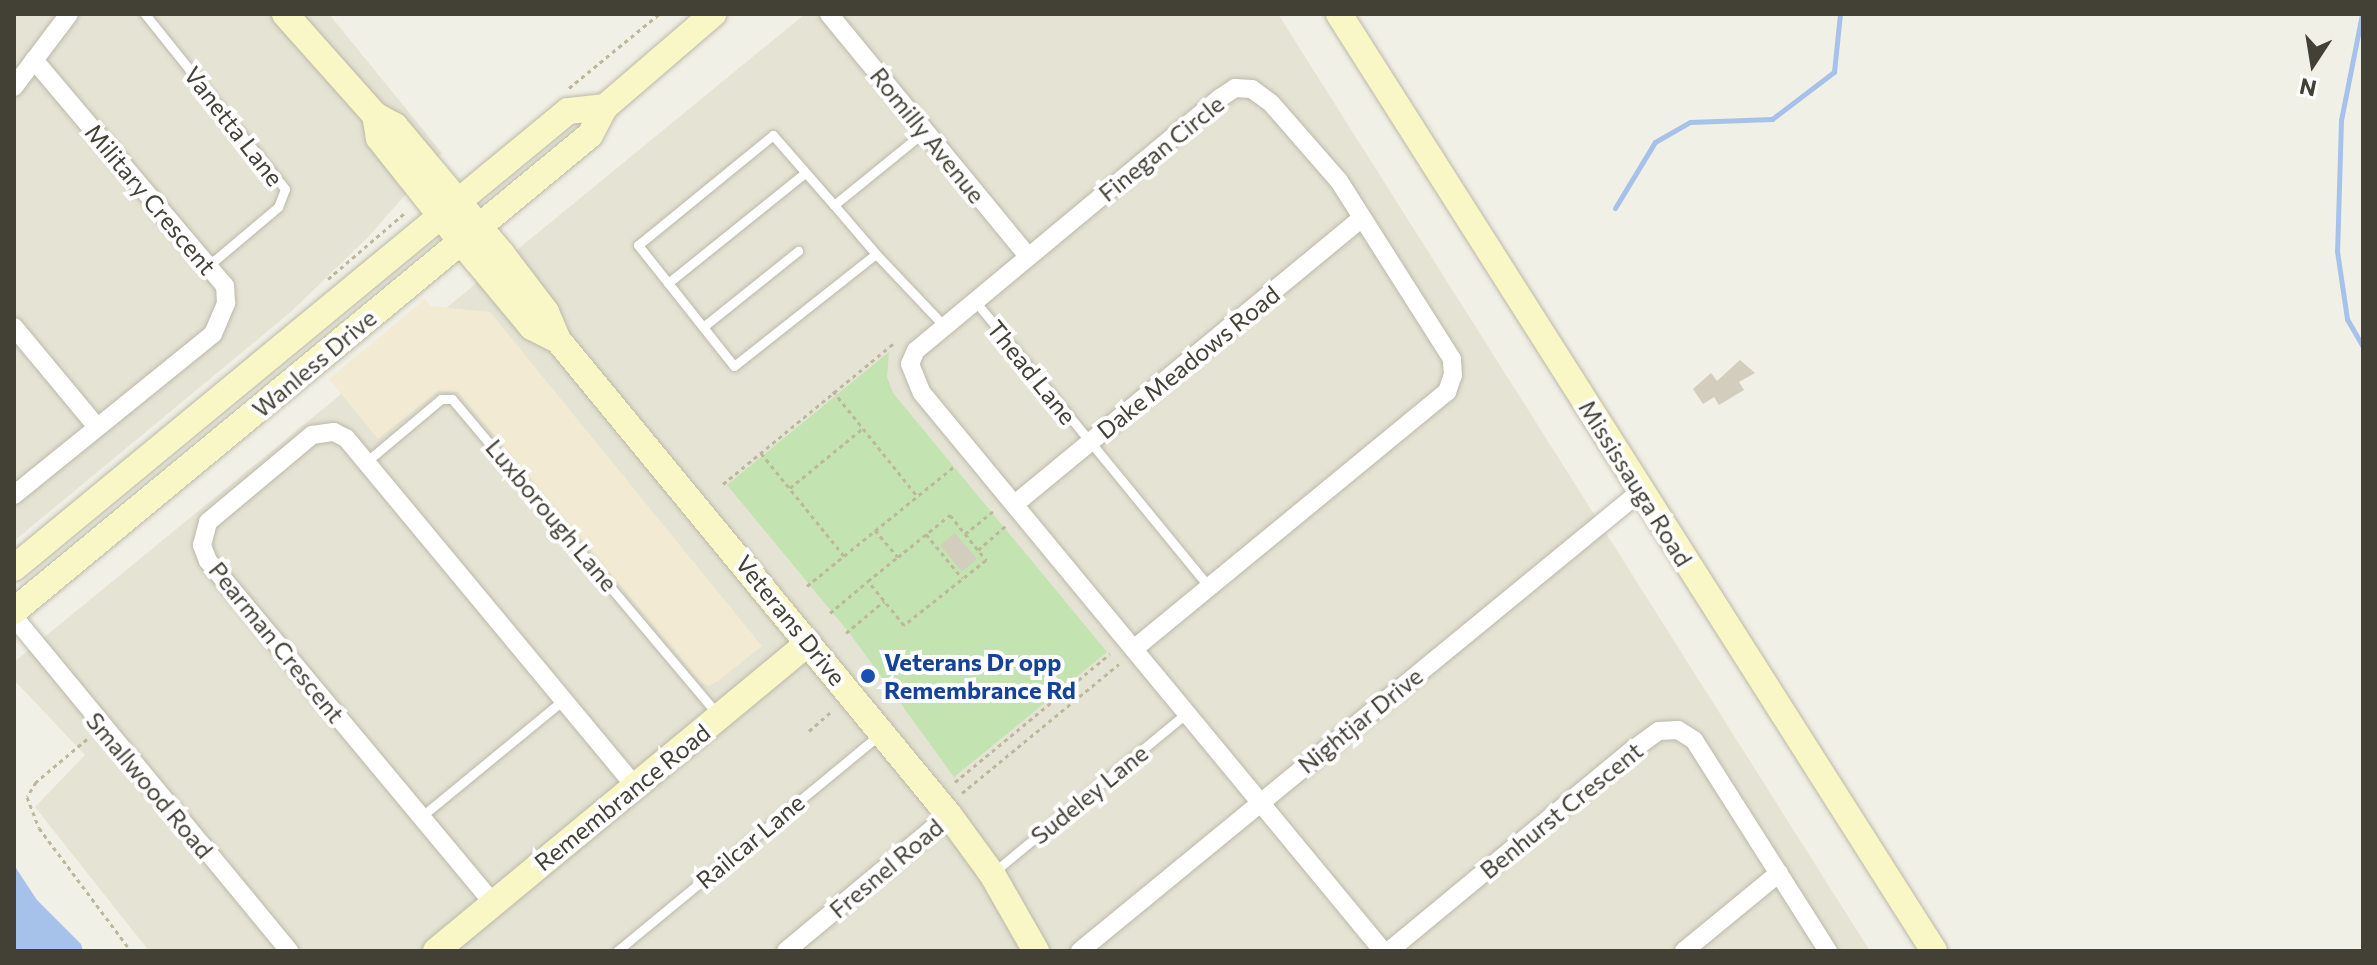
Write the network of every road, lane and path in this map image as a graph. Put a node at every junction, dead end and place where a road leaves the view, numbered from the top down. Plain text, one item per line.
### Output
1 (69, 14) edge
2 (145, 14) edge
3 (285, 14) edge
4 (713, 14) edge
5 (829, 14) edge
6 (1339, 14) edge
7 (34, 60) junction
8 (14, 87) edge
9 (605, 107) junction
10 (925, 131) junction
11 (805, 173) junction
12 (834, 205) junction
13 (450, 208) junction
14 (1361, 219) junction
15 (470, 233) junction
16 (798, 251) dead end
17 (876, 254) junction
18 (1028, 256) junction
19 (208, 266) junction
20 (668, 283) junction
21 (975, 301) junction
22 (944, 326) junction
23 (14, 327) edge
24 (703, 327) junction
25 (895, 342) dead end
26 (833, 391) junction
27 (97, 427) junction
28 (863, 428) junction
29 (1090, 442) junction
30 (760, 452) junction
31 (366, 462) junction
32 (956, 465) dead end
33 (723, 484) dead end
34 (790, 488) junction
35 (1641, 491) junction
36 (14, 495) edge
37 (917, 496) junction
38 (1015, 504) junction
39 (993, 511) dead end
40 (1006, 526) dead end
41 (875, 530) junction
42 (926, 534) junction
43 (965, 534) junction
44 (978, 550) junction
45 (844, 556) junction
46 (898, 557) junction
47 (14, 568) edge
48 (962, 579) junction
49 (868, 581) junction
50 (807, 586) dead end
51 (1209, 587) junction
52 (884, 601) junction
53 (14, 611) edge
54 (830, 613) dead end
55 (14, 617) edge
56 (846, 633) dead end
57 (808, 643) junction
58 (1135, 648) junction
59 (1110, 654) dead end
60 (1119, 664) dead end
61 (563, 700) junction
62 (830, 713) dead end
63 (1187, 713) junction
64 (720, 717) junction
65 (809, 731) dead end
66 (883, 731) junction
67 (87, 739) dead end
68 (955, 782) dead end
69 (635, 786) junction
70 (1260, 802) junction
71 (956, 804) junction
72 (422, 816) junction
73 (1779, 873) junction
74 (992, 874) junction
75 (493, 903) junction
76 (131, 951) edge
77 (289, 951) edge
78 (436, 951) edge
79 (617, 951) edge
80 (786, 951) edge
81 (1036, 951) edge
82 (1080, 951) edge
83 (1386, 951) edge
84 (1684, 951) edge
85 (1828, 951) edge
86 (1934, 951) edge

1 - 7 street
2 - 19 lane, Vanetta Lane
3 - 13 main road, Veterans Drive
4 - 9 main road, Wanless Drive
5 - 10 street, Romilly Avenue
6 - 35 main road, Mississauga Road
7 - 8 street
7 - 19 street, Military Crescent
9 - 13 main road, Wanless Drive
9 - 15 main road, Wanless Drive
10 - 12 lane
10 - 18 street, Romilly Avenue
11 - 12 lane
11 - 20 lane
11 - 20 lane
12 - 17 lane
13 - 15 main road, Veterans Drive
13 - 47 main road, Wanless Drive
14 - 18 street, Finegan Circle
14 - 29 street, Dake Meadows Road
14 - 51 street, Finegan Circle
15 - 53 main road, Wanless Drive
15 - 57 main road, Veterans Drive
16 - 24 lane
17 - 22 lane
17 - 24 lane
18 - 21 street, Finegan Circle
19 - 27 street, Military Crescent
20 - 24 lane
21 - 22 street, Finegan Circle
21 - 29 lane, Thead Lane
22 - 38 street, Finegan Circle
23 - 27 street
25 - 26 path
26 - 28 path
26 - 30 path
27 - 36 street, Military Crescent
28 - 34 path
28 - 37 path
29 - 38 street, Dake Meadows Road
29 - 51 lane, Thead Lane
30 - 33 path
30 - 34 path
31 - 61 street, Pearman Crescent
31 - 64 lane, Luxborough Lane
31 - 72 street, Pearman Crescent
32 - 37 path
34 - 45 path
35 - 70 street, Nightjar Drive
35 - 86 main road, Mississauga Road
37 - 41 path
38 - 58 street, Finegan Circle
39 - 43 path
40 - 44 path
41 - 45 path
41 - 46 path
42 - 43 path
42 - 46 path
42 - 48 path
43 - 44 path
44 - 48 path
45 - 50 path
46 - 49 path
48 - 52 path
49 - 52 path
49 - 54 path
51 - 58 street, Finegan Circle
52 - 56 path
55 - 77 street, Smallwood Road
57 - 64 main road, Remembrance Road
57 - 66 main road, Veterans Drive
58 - 63 street, Finegan Circle
59 - 68 path
60 - 71 path
61 - 69 street, Pearman Crescent
61 - 72 lane
62 - 65 path
63 - 70 street, Finegan Circle
63 - 74 lane, Sudeley Lane
64 - 69 main road, Remembrance Road
66 - 71 main road, Veterans Drive
66 - 79 lane, Railcar Lane
67 - 76 path
69 - 75 main road, Remembrance Road
70 - 82 street, Nightjar Drive
70 - 83 street, Finegan Circle
71 - 74 main road, Veterans Drive
71 - 80 street, Fresnel Road
72 - 75 street, Pearman Crescent
73 - 83 street, Benhurst Crescent
73 - 84 street
73 - 85 street, Benhurst Crescent
74 - 81 main road, Veterans Drive
75 - 78 main road, Remembrance Road

